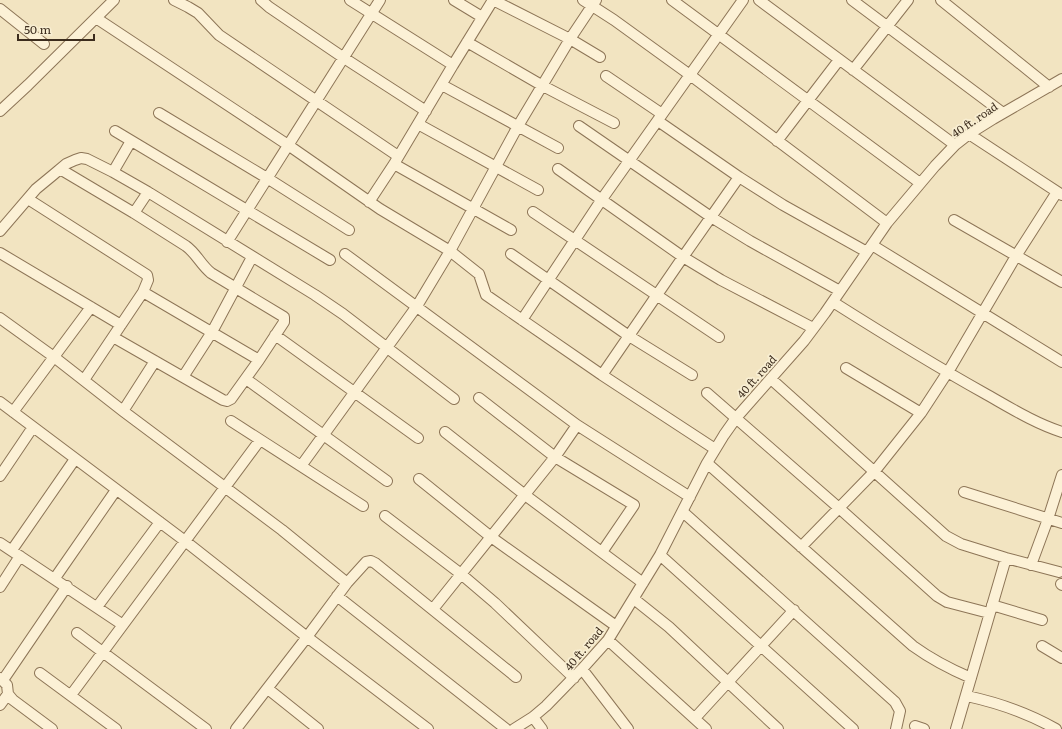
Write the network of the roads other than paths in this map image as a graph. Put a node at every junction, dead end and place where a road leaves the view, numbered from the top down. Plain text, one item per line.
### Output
1 (3, 0) edge
2 (114, 0) edge
3 (174, 0) edge
4 (261, 0) edge
5 (350, 0) edge
6 (380, 0) edge
7 (454, 0) edge
8 (493, 0) edge
9 (672, 0) edge
10 (743, 0) edge
11 (759, 0) edge
12 (852, 0) edge
13 (908, 0) edge
14 (940, 0) edge
15 (590, 2) edge
16 (0, 4) edge
17 (0, 9) edge
18 (371, 14) junction
19 (482, 17) junction
20 (96, 18) junction
21 (887, 26) junction
22 (718, 34) junction
23 (570, 39) junction
24 (467, 42) junction
25 (44, 44) dead end
26 (600, 57) dead end
27 (344, 58) junction
28 (839, 60) junction
29 (453, 65) junction
30 (853, 70) junction
31 (690, 75) junction
32 (606, 76) dead end
33 (1062, 79) edge
34 (442, 85) junction
35 (543, 86) junction
36 (1049, 87) junction
37 (808, 99) junction
38 (316, 102) junction
39 (426, 110) junction
40 (0, 111) edge
41 (159, 113) dead end
42 (1003, 113) junction
43 (660, 118) junction
44 (614, 123) dead end
45 (418, 124) junction
46 (518, 126) junction
47 (579, 126) dead end
48 (114, 131) dead end
49 (969, 134) junction
50 (777, 140) junction
51 (131, 141) junction
52 (288, 145) junction
53 (955, 145) junction
54 (558, 148) dead end
55 (396, 160) junction
56 (629, 161) junction
57 (495, 167) junction
58 (60, 169) junction
59 (558, 169) dead end
60 (113, 172) junction
61 (739, 177) junction
62 (267, 178) junction
63 (920, 183) junction
64 (538, 190) dead end
65 (148, 192) junction
66 (1059, 193) edge
67 (28, 199) junction
68 (602, 199) junction
69 (369, 202) junction
70 (472, 209) junction
71 (247, 210) junction
72 (533, 212) dead end
73 (134, 213) junction
74 (711, 217) junction
75 (954, 220) dead end
76 (887, 224) junction
77 (349, 230) dead end
78 (511, 230) dead end
79 (0, 231) edge
80 (574, 240) junction
81 (227, 242) junction
82 (870, 249) junction
83 (450, 251) junction
84 (0, 253) edge
85 (345, 254) dead end
86 (511, 254) dead end
87 (1016, 256) junction
88 (252, 257) junction
89 (683, 257) junction
90 (330, 260) dead end
91 (549, 280) junction
92 (1062, 282) edge
93 (236, 287) junction
94 (840, 291) junction
95 (143, 292) junction
96 (656, 296) junction
97 (833, 302) junction
98 (417, 306) junction
99 (91, 307) junction
100 (982, 313) junction
101 (0, 318) edge
102 (522, 320) junction
103 (121, 325) junction
104 (813, 328) junction
105 (212, 332) junction
106 (275, 335) junction
107 (629, 336) junction
108 (113, 337) junction
109 (719, 337) dead end
110 (386, 348) junction
111 (54, 357) junction
112 (259, 360) junction
113 (155, 361) junction
114 (1062, 362) edge
115 (846, 368) dead end
116 (948, 372) junction
117 (602, 375) junction
118 (692, 375) dead end
119 (183, 377) junction
120 (246, 379) junction
121 (771, 379) junction
122 (84, 380) junction
123 (354, 391) junction
124 (707, 393) dead end
125 (479, 398) dead end
126 (454, 399) dead end
127 (0, 402) edge
128 (123, 411) junction
129 (13, 412) junction
130 (921, 413) junction
131 (736, 418) junction
132 (231, 421) dead end
133 (577, 425) junction
134 (33, 427) junction
135 (445, 432) dead end
136 (1062, 432) edge
137 (323, 434) junction
138 (418, 438) dead end
139 (260, 440) junction
140 (714, 449) junction
141 (555, 457) junction
142 (75, 459) junction
143 (707, 463) junction
144 (300, 466) junction
145 (874, 472) junction
146 (0, 476) edge
147 (1062, 476) edge
148 (419, 479) dead end
149 (387, 480) dead end
150 (225, 487) junction
151 (116, 490) junction
152 (964, 492) dead end
153 (525, 495) junction
154 (690, 497) junction
155 (363, 506) dead end
156 (839, 508) junction
157 (683, 512) junction
158 (385, 516) dead end
159 (1048, 519) junction
160 (160, 522) junction
161 (1062, 523) edge
162 (491, 537) junction
163 (185, 541) junction
164 (0, 543) edge
165 (801, 548) junction
166 (602, 552) junction
167 (16, 553) junction
168 (660, 555) junction
169 (1006, 558) junction
170 (1032, 565) junction
171 (1059, 572) dead end
172 (461, 574) junction
173 (55, 578) junction
174 (346, 583) junction
175 (643, 583) junction
176 (67, 586) junction
177 (0, 587) edge
178 (337, 596) junction
179 (634, 599) junction
180 (97, 607) junction
181 (433, 609) junction
182 (990, 609) junction
183 (794, 610) junction
184 (1042, 620) dead end
185 (123, 625) junction
186 (616, 626) junction
187 (77, 633) dead end
188 (308, 637) junction
189 (608, 640) junction
190 (762, 646) junction
191 (1042, 646) dead end
192 (102, 652) junction
193 (1062, 658) edge
194 (582, 669) junction
195 (40, 673) dead end
196 (516, 677) dead end
197 (574, 678) junction
198 (971, 678) junction
199 (2, 679) edge
200 (728, 683) junction
201 (268, 689) junction
202 (8, 694) junction
203 (71, 695) junction
204 (967, 696) junction
205 (0, 705) edge
206 (533, 717) junction
207 (694, 718) junction
208 (52, 729) edge
209 (116, 729) edge
210 (206, 729) edge
211 (236, 729) edge
212 (318, 729) edge
213 (428, 729) edge
214 (506, 729) edge
215 (514, 729) edge
216 (542, 729) edge
217 (628, 729) edge
218 (706, 729) edge
219 (778, 729) edge
220 (853, 729) edge
221 (896, 729) edge
222 (956, 729) edge
223 (1056, 729) edge

1 - 16 street
2 - 20 street
3 - 38 street
4 - 27 street
5 - 18 street
6 - 18 street
7 - 19 street
8 - 19 street
8 - 23 street
9 - 22 street
10 - 22 street
11 - 28 street
12 - 21 street
13 - 21 street
14 - 36 street
15 - 23 street
15 - 31 street
17 - 25 street
18 - 27 street
18 - 29 street
19 - 24 street
20 - 40 street
20 - 52 street
21 - 30 street
21 - 42 street
22 - 31 street
22 - 37 street
23 - 26 street
23 - 35 street
24 - 29 street
24 - 35 street
27 - 38 street
27 - 39 street
28 - 30 street
28 - 37 street
29 - 34 street
30 - 53 street
31 - 43 street
31 - 50 street
32 - 43 street
33 - 36 street, 40 ft. road
34 - 39 street
34 - 46 street
35 - 44 street
35 - 46 street
36 - 42 street, 40 ft. road
37 - 50 street
37 - 63 street
38 - 52 street
38 - 55 street
39 - 45 street
41 - 62 street
42 - 49 street, 40 ft. road
43 - 56 street
43 - 61 street
45 - 55 street
45 - 57 street
46 - 54 street
46 - 57 street
47 - 56 street
48 - 51 street
49 - 53 street, 40 ft. road
49 - 66 street
50 - 76 street
51 - 60 street
51 - 71 street
52 - 62 street
52 - 69 street
53 - 63 street, 40 ft. road
55 - 69 street
55 - 70 street
56 - 68 street
56 - 74 street
57 - 64 street
57 - 70 street
58 - 60 street
58 - 67 street
58 - 73 street
59 - 68 street
60 - 65 street
61 - 74 street
61 - 82 street
62 - 71 street
62 - 77 street
63 - 76 street, 40 ft. road
65 - 73 street
65 - 81 street
66 - 87 street
67 - 79 street
67 - 95 street
68 - 80 street
68 - 89 street
69 - 83 street
70 - 78 street
70 - 83 street
71 - 81 street
71 - 90 street
72 - 80 street
73 - 93 street
74 - 89 street
74 - 94 street
75 - 87 street
76 - 82 street, 40 ft. road
80 - 91 street
80 - 96 street
81 - 88 street
82 - 94 street, 40 ft. road
82 - 100 street
83 - 98 street
83 - 102 street
84 - 99 street
85 - 98 street
86 - 91 street
87 - 92 street
87 - 100 street
88 - 93 street
88 - 110 street
89 - 96 street
89 - 104 street
91 - 102 street
91 - 107 street
93 - 105 street
93 - 106 street
94 - 97 street, 40 ft. road
95 - 103 street
95 - 105 street
96 - 107 street
96 - 109 street
97 - 104 street, 40 ft. road
97 - 116 street
98 - 110 street
98 - 133 street
99 - 103 street
99 - 111 street
100 - 114 street
100 - 116 street
101 - 111 street
102 - 117 street
103 - 108 street
104 - 121 street, 40 ft. road
105 - 112 street
105 - 119 street
106 - 112 street
106 - 123 street
107 - 117 street
107 - 118 street
108 - 113 street
108 - 122 street
110 - 123 street
110 - 126 street
111 - 122 street
111 - 129 street
112 - 120 street
113 - 119 street
113 - 128 street
115 - 130 street
116 - 130 street
116 - 136 street
117 - 140 street
119 - 120 street
120 - 137 street
121 - 131 street, 40 ft. road
121 - 145 street
122 - 128 street
123 - 137 street
123 - 138 street
124 - 131 street
125 - 141 street
127 - 129 street
128 - 150 street
129 - 134 street
130 - 145 street
131 - 140 street, 40 ft. road
131 - 156 street
132 - 139 street
133 - 141 street
133 - 154 street
134 - 142 street
134 - 146 street
135 - 153 street
137 - 144 street
137 - 149 street
139 - 144 street
139 - 150 street
140 - 143 street, 40 ft. road
141 - 153 street
141 - 166 street
142 - 151 street
142 - 167 street
143 - 154 street, 40 ft. road
143 - 165 street
144 - 155 street
145 - 156 street
145 - 169 street
147 - 159 street
148 - 162 street
150 - 163 street
150 - 174 street
151 - 160 street
151 - 173 street
152 - 159 street
153 - 162 street
153 - 166 street
154 - 157 street, 40 ft. road
156 - 165 street
156 - 182 street
157 - 168 street, 40 ft. road
157 - 183 street
158 - 172 street
159 - 161 street
159 - 170 street
160 - 163 street
160 - 180 street
162 - 172 street
162 - 186 street
163 - 185 street
163 - 188 street
164 - 167 street
165 - 198 street
166 - 175 street
167 - 173 street
167 - 177 street
168 - 175 street, 40 ft. road
168 - 190 street
169 - 170 street
169 - 182 street
170 - 171 street
172 - 181 street
172 - 197 street
173 - 176 street
174 - 178 street
174 - 181 street
175 - 179 street, 40 ft. road
176 - 180 street
176 - 199 street
178 - 188 street
178 - 214 street
179 - 186 street, 40 ft. road
179 - 200 street
180 - 185 street
181 - 196 street
182 - 184 street
182 - 198 street
183 - 190 street
183 - 221 street
185 - 192 street
186 - 189 street, 40 ft. road
187 - 192 street
188 - 201 street
188 - 213 street
189 - 194 street, 40 ft. road
189 - 207 street
190 - 200 street
190 - 220 street
191 - 193 street
192 - 203 street
192 - 210 street
194 - 197 street, 40 ft. road
194 - 217 street
195 - 203 street
197 - 206 street, 40 ft. road
198 - 204 street
199 - 202 street
200 - 207 street
200 - 219 street
201 - 211 street
201 - 212 street
202 - 205 street
202 - 208 street
203 - 209 street
204 - 222 street
204 - 223 street
206 - 215 street, 40 ft. road
206 - 216 street
207 - 218 street

